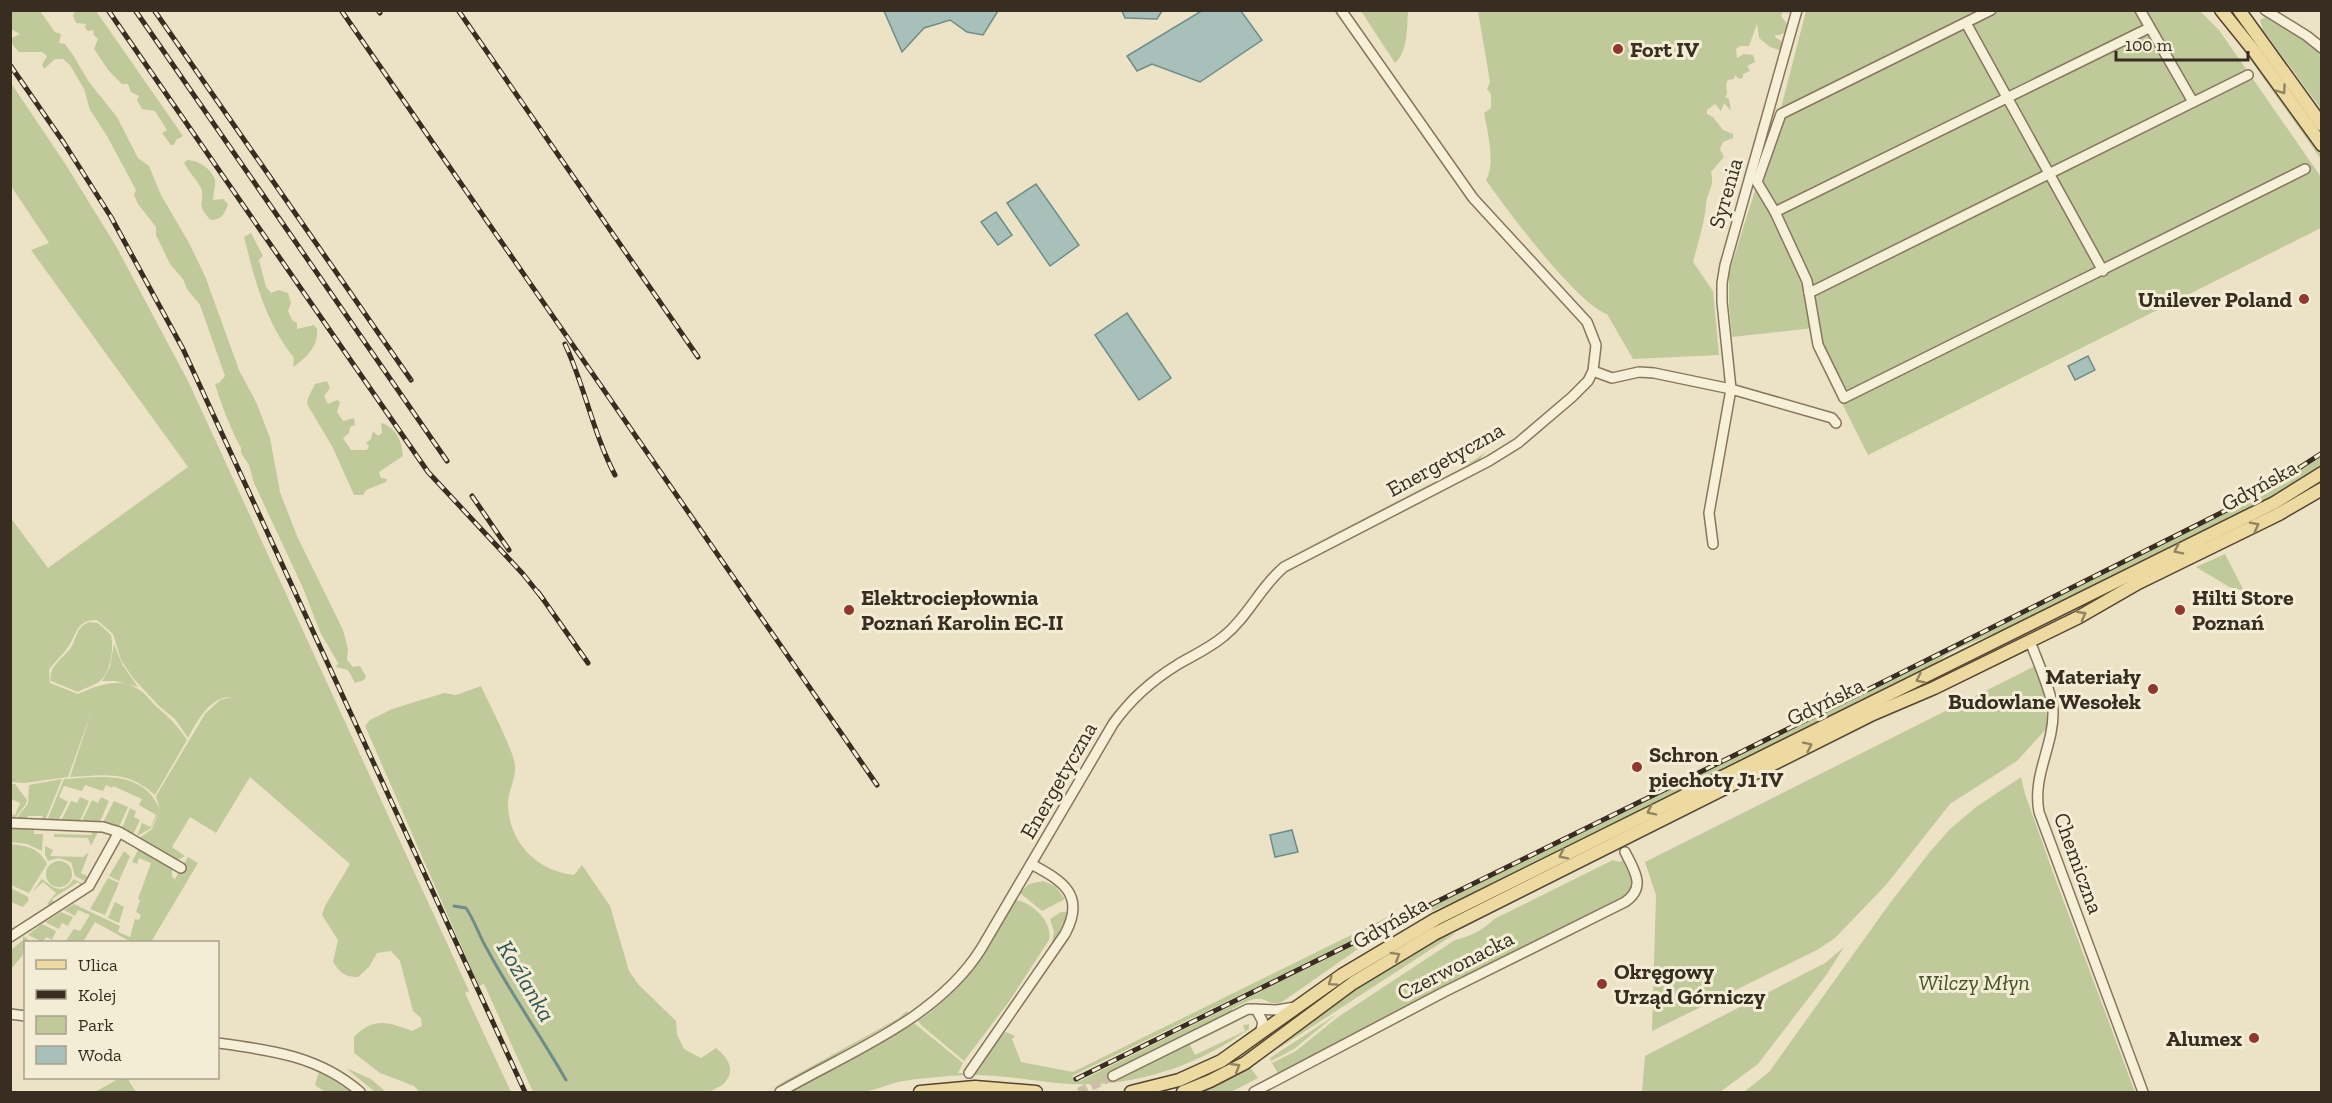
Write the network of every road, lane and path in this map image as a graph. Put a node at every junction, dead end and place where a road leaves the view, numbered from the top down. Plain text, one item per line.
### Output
1 (1341, 10) edge
2 (1797, 10) edge
3 (1991, 10) edge
4 (2140, 10) edge
5 (2221, 10) edge
6 (2239, 10) edge
7 (2265, 10) edge
8 (1966, 23) junction
9 (2150, 28) junction
10 (2322, 48) edge
11 (2248, 75) dead end
12 (2007, 98) junction
13 (2193, 102) junction
14 (2322, 125) edge
15 (2322, 145) edge
16 (2305, 169) dead end
17 (2049, 173) junction
18 (1752, 182) junction
19 (1775, 212) junction
20 (2103, 271) junction
21 (1809, 293) junction
22 (1593, 371) junction
23 (1731, 390) junction
24 (1836, 423) dead end
25 (2322, 473) edge
26 (2322, 489) edge
27 (1713, 544) dead end
28 (2046, 615) junction
29 (2010, 634) junction
30 (2030, 641) junction
31 (10, 824) edge
32 (1643, 828) junction
33 (119, 832) junction
34 (1625, 852) junction
35 (1586, 856) junction
36 (1031, 864) junction
37 (181, 868) dead end
38 (10, 937) edge
39 (1296, 1007) junction
40 (1256, 1009) junction
41 (1258, 1036) junction
42 (219, 1043) edge
43 (969, 1073) dead end
44 (1113, 1076) tunnel mouth
45 (360, 1092) edge
46 (780, 1092) edge
47 (920, 1092) edge
48 (1036, 1092) edge
49 (1131, 1092) edge
50 (1183, 1092) edge
51 (1254, 1092) edge
52 (2143, 1092) edge

1 - 22 street
2 - 18 street, Syrenia
3 - 8 street
4 - 9 street
5 -> 15 main road
6 - 14 main road
7 - 10 street
8 - 12 street
8 - 18 street
9 - 12 street
9 - 13 street
11 - 13 street
12 - 17 street
12 - 19 street
13 - 17 street
16 - 20 street
17 - 20 street
17 - 21 street
18 - 19 street
18 - 23 street, Syrenia
19 - 21 street
20 - 21 street
22 - 23 street
22 - 36 street, Energetyczna
23 - 24 street
23 - 27 street, Syrenia
25 -> 28 main road, Gdyńska
30 -> 26 main road, Gdyńska
28 - 29 main road, Gdyńska
28 - 30 street
29 - 30 street
29 -> 39 main road, Gdyńska
32 -> 30 main road, Gdyńska
30 - 52 street, Chemiczna
31 - 33 street
32 - 34 street
32 - 35 main road, Gdyńska
33 - 37 street
33 - 38 street
34 - 35 street
34 - 51 street, Czerwonacka
50 -> 35 main road, Gdyńska
36 - 43 street, Energetyczna
36 - 46 street, Energetyczna
39 - 40 street
39 - 41 main road, Gdyńska
40 - 41 street
40 - 44 street
41 - 49 main road, Gdyńska
42 - 45 street
47 - 48 main road

